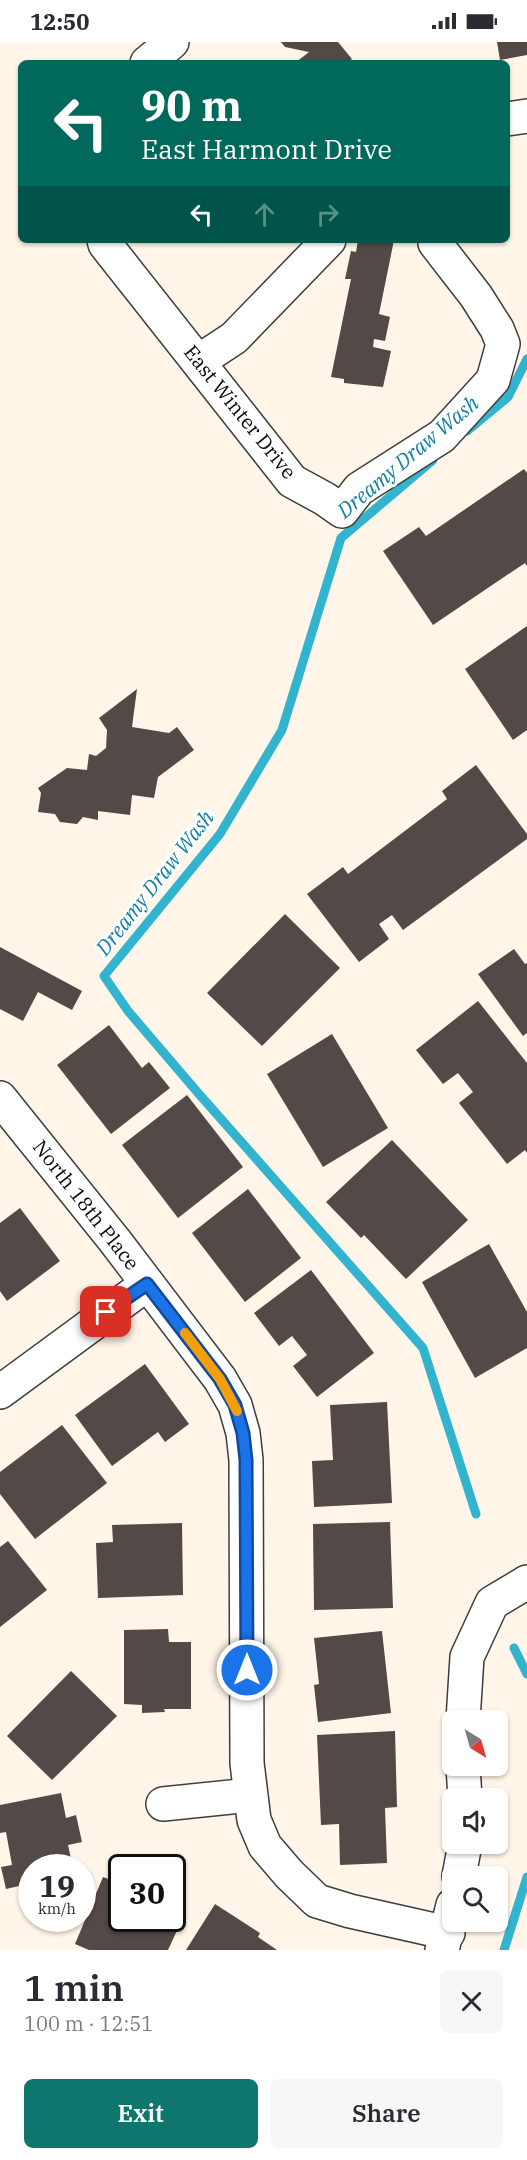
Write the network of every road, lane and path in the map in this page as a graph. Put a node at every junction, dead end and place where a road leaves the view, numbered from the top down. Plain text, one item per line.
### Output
1 (172, 42) edge
2 (151, 60) edge
3 (527, 116) edge
4 (510, 119) edge
5 (105, 243) edge
6 (325, 243) edge
7 (435, 243) dead end
8 (198, 361) junction
9 (0, 1098) edge
10 (147, 1284) junction
11 (0, 1392) edge
12 (527, 1582) edge
13 (464, 1710) edge
14 (250, 1795) junction
15 (163, 1804) dead end
16 (442, 1928) edge

1 - 2 street
3 - 4 street
5 - 8 street, East Winter Drive
6 - 8 street
7 - 8 street, East Winter Drive
9 - 10 street, North 18th Place
10 - 11 street
10 - 14 street, North 18th Place
12 - 13 street
14 - 15 street
14 - 16 street, North 18th Place

